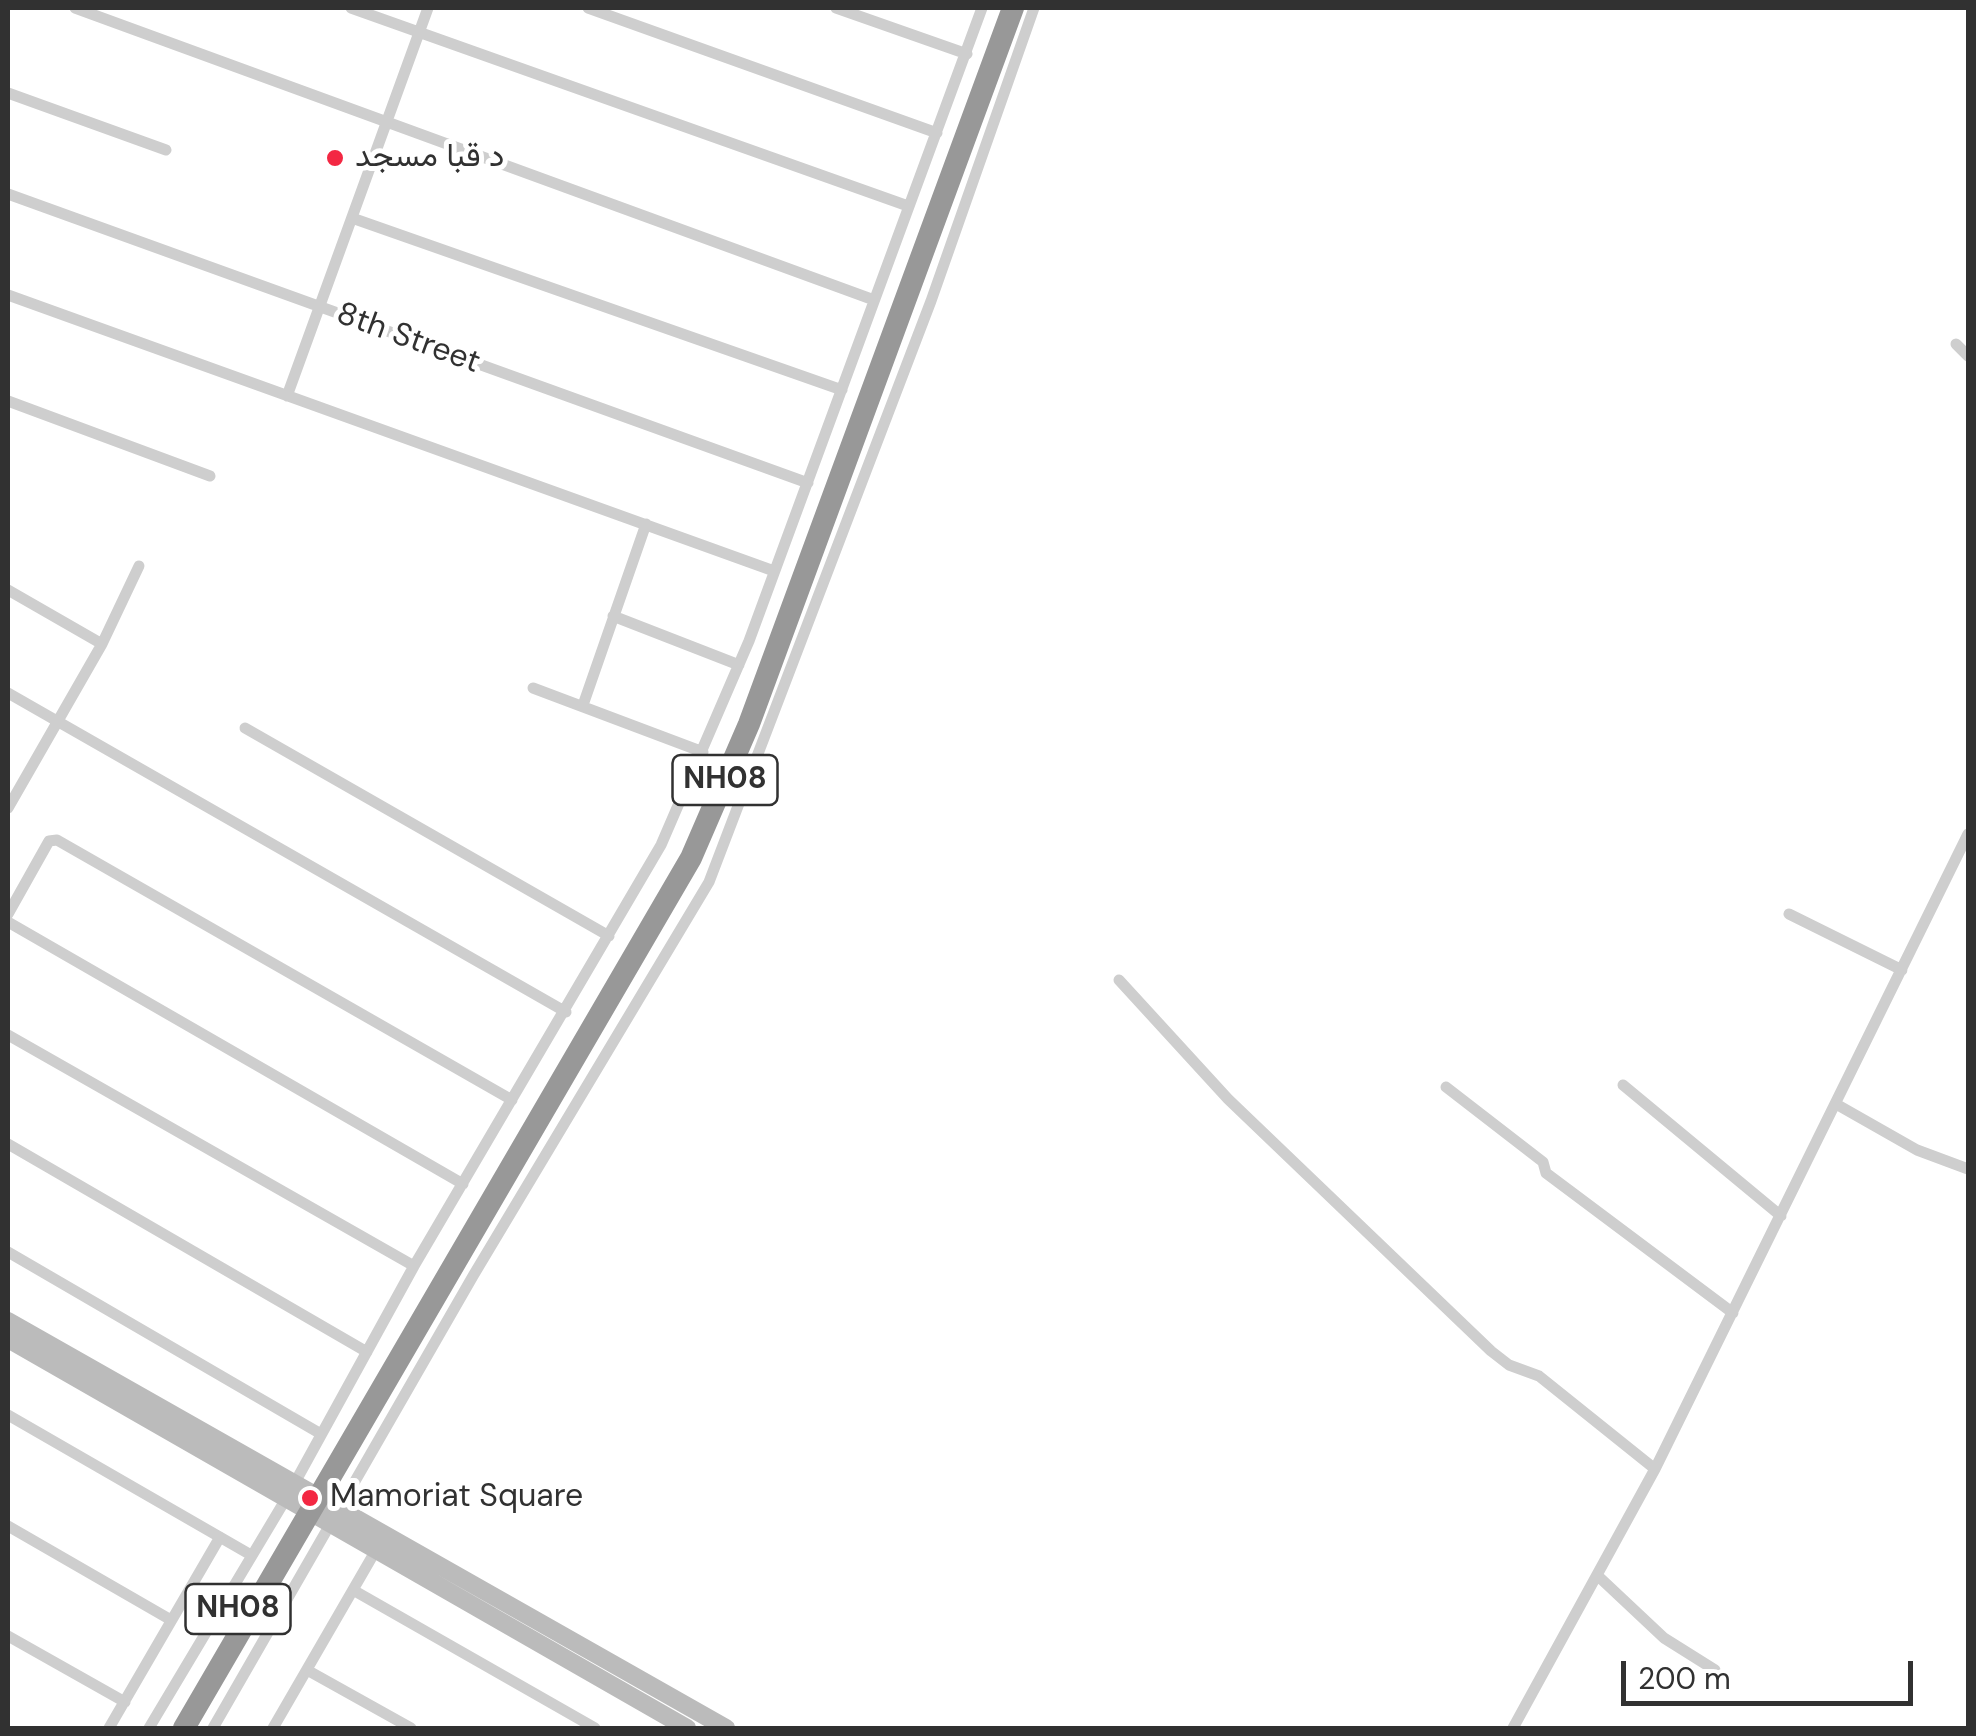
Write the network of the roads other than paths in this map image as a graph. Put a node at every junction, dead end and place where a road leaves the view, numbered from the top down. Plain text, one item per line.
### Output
1 (75, 8) edge
2 (351, 8) edge
3 (428, 8) edge
4 (588, 8) edge
5 (836, 8) edge
6 (982, 8) edge
7 (997, 8) edge
8 (1013, 8) edge
9 (1034, 8) edge
10 (419, 32) junction
11 (967, 54) junction
12 (8, 94) edge
13 (386, 122) junction
14 (938, 133) junction
15 (166, 150) dead end
16 (8, 194) edge
17 (908, 206) junction
18 (937, 212) junction
19 (352, 218) junction
20 (960, 220) junction
21 (907, 293) junction
22 (8, 295) edge
23 (874, 300) junction
24 (931, 301) junction
25 (320, 308) junction
26 (1956, 344) dead end
27 (1968, 356) edge
28 (842, 390) junction
29 (286, 396) junction
30 (8, 401) edge
31 (857, 462) junction
32 (210, 476) dead end
33 (808, 483) junction
34 (646, 524) junction
35 (139, 566) dead end
36 (774, 571) junction
37 (8, 590) edge
38 (613, 616) junction
39 (102, 644) junction
40 (738, 665) junction
41 (534, 688) dead end
42 (8, 693) edge
43 (583, 704) junction
44 (57, 721) junction
45 (245, 728) dead end
46 (703, 752) junction
47 (8, 808) edge
48 (1968, 834) edge
49 (8, 914) edge
50 (1789, 914) dead end
51 (8, 922) edge
52 (609, 936) junction
53 (1902, 970) junction
54 (1119, 980) dead end
55 (566, 1012) junction
56 (8, 1035) edge
57 (1622, 1085) dead end
58 (1446, 1086) dead end
59 (512, 1100) junction
60 (1836, 1104) junction
61 (8, 1144) edge
62 (1968, 1170) edge
63 (463, 1184) junction
64 (1781, 1216) junction
65 (8, 1252) edge
66 (414, 1266) junction
67 (446, 1300) junction
68 (1733, 1313) junction
69 (8, 1320) edge
70 (8, 1339) edge
71 (367, 1352) junction
72 (8, 1415) edge
73 (321, 1434) junction
74 (1655, 1469) junction
75 (302, 1497) junction
76 (335, 1517) junction
77 (8, 1526) edge
78 (220, 1537) junction
79 (376, 1550) junction
80 (251, 1555) junction
81 (1598, 1576) junction
82 (353, 1590) junction
83 (171, 1620) junction
84 (8, 1636) edge
85 (307, 1670) junction
86 (1715, 1670) dead end
87 (124, 1702) junction
88 (217, 1727) edge
89 (109, 1728) edge
90 (149, 1728) edge
91 (169, 1728) edge
92 (184, 1728) edge
93 (273, 1728) edge
94 (411, 1728) edge
95 (595, 1728) edge
96 (686, 1728) edge
97 (726, 1728) edge
98 (1513, 1728) edge

1 - 13 street
2 - 10 street
3 - 10 street
4 - 14 street
5 - 11 street
6 - 11 street
7 - 75 highway, NH08
8 - 18 highway, NH08
9 - 20 street
10 - 13 street
10 - 17 street
11 - 14 street
12 - 15 street
13 - 19 street
13 - 23 street
14 - 17 street
16 - 25 street, 8th Street
17 - 23 street
18 - 20 highway
18 - 21 highway, NH08
19 - 25 street
19 - 28 street
20 - 24 street
21 - 24 highway
21 - 31 highway, NH08
22 - 29 street
23 - 28 street
24 - 31 street
25 - 29 street
25 - 33 street, 8th Street
26 - 27 street
28 - 33 street
29 - 34 street
30 - 32 street
31 - 67 highway, NH08
33 - 36 street
34 - 36 street
34 - 38 street
35 - 39 street
36 - 40 street
37 - 39 street
38 - 40 street
38 - 43 street
39 - 44 street
40 - 46 street
41 - 43 street
42 - 44 street
43 - 46 street
44 - 47 street
44 - 55 street
45 - 52 street
46 - 52 street
48 - 53 street
49 - 59 street
50 - 53 street
51 - 63 street
52 - 55 street
53 - 60 street
54 - 74 street
55 - 59 street
56 - 66 street
57 - 64 street
58 - 68 street
59 - 63 street
60 - 62 street
60 - 64 street
61 - 71 street
63 - 66 street
64 - 68 street
65 - 73 street
66 - 71 street
67 - 75 highway, NH08
67 - 76 street
68 - 74 street
69 - 75 street
70 - 75 street
71 - 73 street
72 - 78 street
73 - 75 street
74 - 81 street
75 - 76 street
75 - 80 street
75 - 91 highway, NH08
75 - 92 highway, NH08
76 - 79 street
76 - 88 street
76 - 97 street
77 - 83 street
78 - 80 street
78 - 83 street
79 - 82 street
79 - 96 street
80 - 90 street
81 - 86 street
81 - 98 street
82 - 85 street
82 - 95 street
83 - 87 street
84 - 87 street
85 - 93 street
85 - 94 street
87 - 89 street

